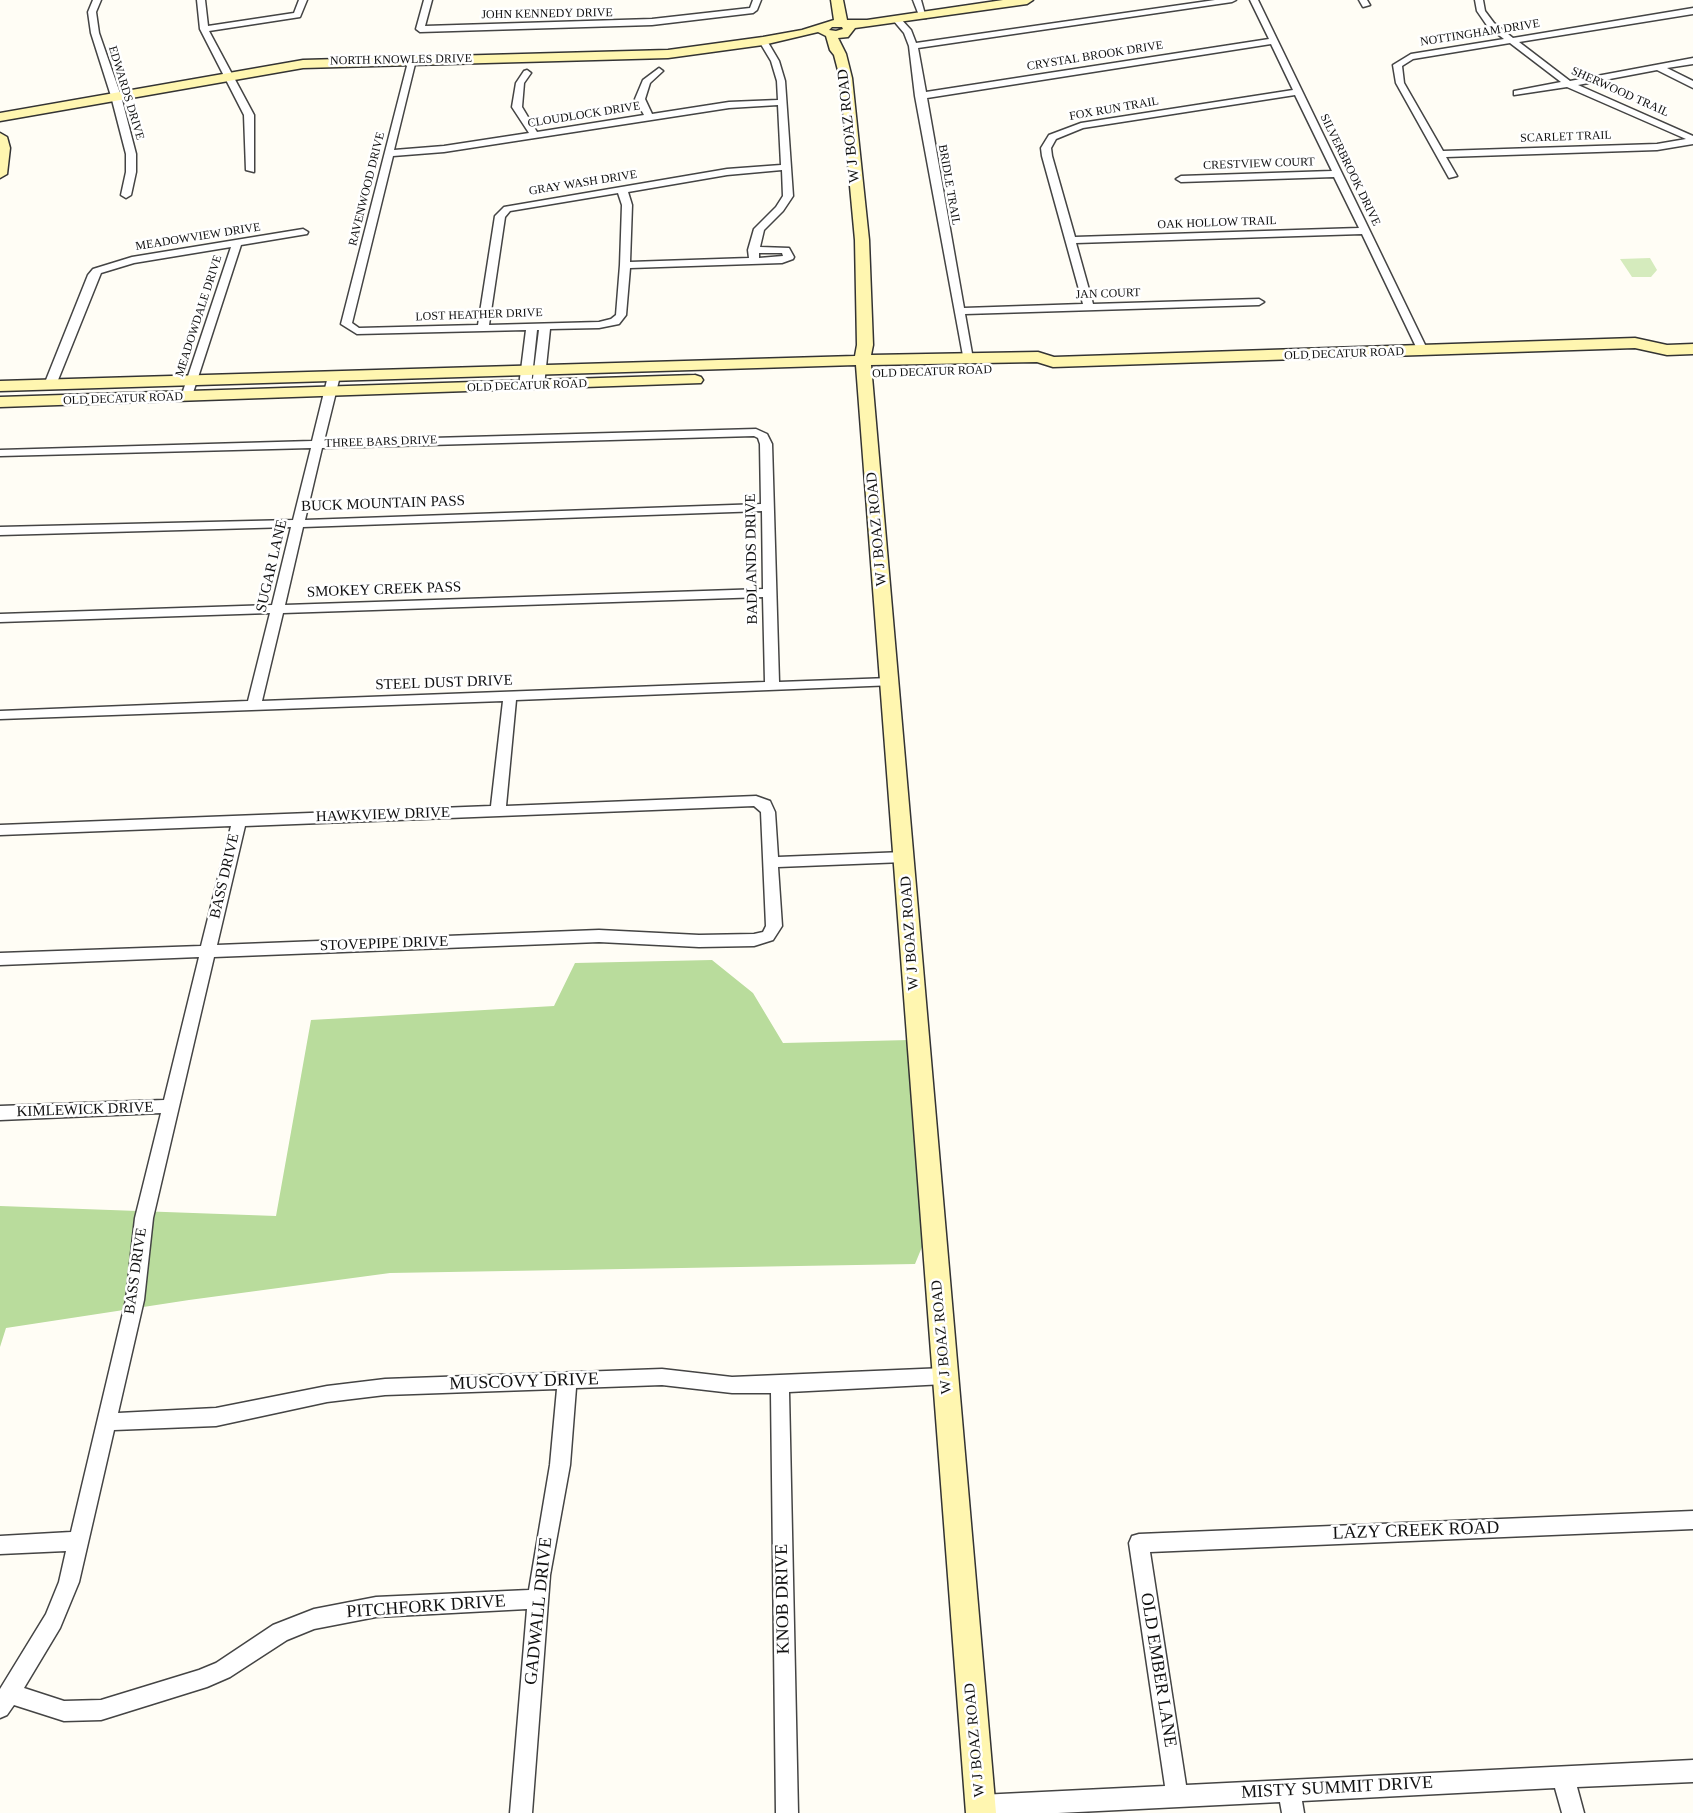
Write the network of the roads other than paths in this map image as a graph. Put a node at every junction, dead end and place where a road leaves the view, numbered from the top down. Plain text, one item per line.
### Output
1 (97, 0) edge
2 (201, 0) edge
3 (303, 0) edge
4 (428, 0) edge
5 (757, 0) edge
6 (830, 0) edge
7 (837, 0) edge
8 (917, 0) edge
9 (1027, 0) edge
10 (1232, 0) edge
11 (1254, 0) edge
12 (1479, 0) edge
13 (1693, 11) edge
14 (923, 16) junction
15 (898, 20) junction
16 (204, 29) junction
17 (836, 29) junction
18 (764, 41) junction
19 (1274, 41) junction
20 (1512, 41) junction
21 (913, 46) junction
22 (412, 60) junction
23 (1693, 61) edge
24 (1656, 66) junction
25 (659, 71) dead end
26 (527, 73) dead end
27 (228, 76) junction
28 (1567, 83) junction
29 (1693, 85) edge
30 (1298, 92) junction
31 (1517, 93) dead end
32 (116, 96) junction
33 (920, 96) junction
34 (783, 102) junction
35 (0, 117) edge
36 (650, 118) junction
37 (534, 136) junction
38 (0, 137) edge
39 (1693, 140) edge
40 (389, 153) junction
41 (1440, 154) junction
42 (786, 168) junction
43 (251, 170) dead end
44 (0, 174) edge
45 (1338, 174) junction
46 (1452, 176) dead end
47 (1181, 179) dead end
48 (622, 189) junction
49 (126, 195) dead end
50 (1365, 231) junction
51 (303, 232) dead end
52 (1070, 240) junction
53 (237, 243) junction
54 (624, 265) junction
55 (1259, 302) dead end
56 (1089, 307) junction
57 (959, 310) junction
58 (346, 324) joint
59 (532, 327) junction
60 (545, 327) junction
61 (483, 328) junction
62 (1693, 336) edge
63 (1635, 343) junction
64 (1693, 349) edge
65 (1423, 351) junction
66 (968, 359) junction
67 (1053, 362) junction
68 (863, 368) junction
69 (334, 376) junction
70 (533, 378) junction
71 (192, 381) junction
72 (50, 385) junction
73 (0, 386) edge
74 (330, 393) junction
75 (187, 397) junction
76 (0, 402) edge
77 (761, 434) joint
78 (318, 444) junction
79 (0, 454) edge
80 (768, 507) junction
81 (299, 523) junction
82 (0, 531) edge
83 (769, 593) junction
84 (279, 609) junction
85 (0, 618) edge
86 (890, 682) junction
87 (772, 686) junction
88 (510, 696) junction
89 (254, 705) junction
90 (0, 715) edge
91 (498, 811) junction
92 (239, 821) junction
93 (0, 830) edge
94 (904, 857) junction
95 (771, 862) junction
96 (207, 951) junction
97 (0, 959) edge
98 (170, 1106) junction
99 (0, 1113) edge
100 (945, 1376) junction
101 (567, 1381) junction
102 (780, 1384) junction
103 (106, 1422) junction
104 (1693, 1520) edge
105 (79, 1541) junction
106 (1139, 1543) joint
107 (0, 1545) edge
108 (538, 1599) junction
109 (4, 1700) edge
110 (1693, 1771) edge
111 (1562, 1777) junction
112 (1289, 1791) junction
113 (1177, 1796) junction
114 (980, 1809) edge
115 (521, 1813) edge
116 (787, 1813) edge
117 (1294, 1813) edge
118 (1573, 1813) edge

1 - 32 street, EDWARDS DRIVE
2 - 16 street
3 - 16 street
4 - 5 street, JOHN KENNEDY DRIVE
6 - 17 main road, W J BOAZ ROAD
7 - 17 main road, W J BOAZ ROAD
8 - 14 street
9 - 14 main road, NORTH KNOWLES DRIVE
10 - 21 street
11 - 19 street, SILVERBROOK DRIVE
12 - 20 street, SHERWOOD TRAIL
13 - 20 street, NOTTINGHAM DRIVE
14 - 15 main road, NORTH KNOWLES DRIVE
15 - 17 main road, NORTH KNOWLES DRIVE
15 - 21 street, BRIDLE TRAIL
16 - 27 street
17 - 18 main road, NORTH KNOWLES DRIVE
17 - 68 main road, W J BOAZ ROAD
18 - 22 main road, NORTH KNOWLES DRIVE
18 - 34 street
19 - 30 street, SILVERBROOK DRIVE
19 - 33 street, CRYSTAL BROOK DRIVE
20 - 28 street, SHERWOOD TRAIL
20 - 41 street, NOTTINGHAM DRIVE
21 - 33 street, BRIDLE TRAIL
22 - 27 main road, NORTH KNOWLES DRIVE
22 - 40 street, RAVENWOOD DRIVE
23 - 24 street
24 - 28 street
24 - 29 street
25 - 36 street
26 - 37 street
27 - 32 main road, NORTH KNOWLES DRIVE
27 - 43 street
28 - 31 street
28 - 39 street, SHERWOOD TRAIL
30 - 45 street, SILVERBROOK DRIVE
30 - 52 street, FOX RUN TRAIL
32 - 35 main road, NORTH KNOWLES DRIVE
32 - 49 street, EDWARDS DRIVE
33 - 57 street, BRIDLE TRAIL
34 - 36 street, CLOUDLOCK DRIVE
34 - 42 street
36 - 37 street, CLOUDLOCK DRIVE
37 - 40 street, CLOUDLOCK DRIVE
38 - 44 main road
39 - 41 street, SCARLET TRAIL
40 - 58 street, RAVENWOOD DRIVE
41 - 46 street, NOTTINGHAM DRIVE
42 - 48 street, GRAY WASH DRIVE
42 - 54 street
45 - 47 street, CRESTVIEW COURT
45 - 50 street, SILVERBROOK DRIVE
48 - 54 street
48 - 61 street, GRAY WASH DRIVE
50 - 52 street, OAK HOLLOW TRAIL
50 - 65 street, SILVERBROOK DRIVE
51 - 53 street, MEADOWVIEW DRIVE
52 - 56 street, FOX RUN TRAIL
53 - 71 street, MEADOWDALE DRIVE
53 - 72 street, MEADOWVIEW DRIVE
54 - 60 street, LOST HEATHER DRIVE
55 - 56 street, JAN COURT
56 - 57 street, JAN COURT
57 - 66 street, BRIDLE TRAIL
58 - 61 street, LOST HEATHER DRIVE
59 - 60 street, LOST HEATHER DRIVE
59 - 61 street, LOST HEATHER DRIVE
59 - 70 street
60 - 70 street
62 - 63 main road, OLD DECATUR ROAD
63 - 64 main road, OLD DECATUR ROAD
63 - 65 main road, OLD DECATUR ROAD
65 - 67 main road, OLD DECATUR ROAD
66 - 67 main road, OLD DECATUR ROAD
66 - 68 main road, OLD DECATUR ROAD
67 - 68 main road, OLD DECATUR ROAD
68 - 70 main road, OLD DECATUR ROAD
68 - 86 main road, W J BOAZ ROAD
69 - 70 main road, OLD DECATUR ROAD
69 - 71 main road, OLD DECATUR ROAD
69 - 74 street, SUGAR LANE
70 - 74 main road, OLD DECATUR ROAD
71 - 72 main road, OLD DECATUR ROAD
71 - 75 street, MEADOWDALE DRIVE
72 - 73 main road, OLD DECATUR ROAD
74 - 75 main road, OLD DECATUR ROAD
74 - 78 street, SUGAR LANE
75 - 76 main road, OLD DECATUR ROAD
77 - 78 street, THREE BARS DRIVE
77 - 80 street, BADLANDS DRIVE
78 - 79 street, THREE BARS DRIVE
78 - 81 street, SUGAR LANE
80 - 81 street, BUCK MOUNTAIN PASS
80 - 83 street, BADLANDS DRIVE
81 - 82 street, BUCK MOUNTAIN PASS
81 - 84 street, SUGAR LANE
83 - 84 street, SMOKEY CREEK PASS
83 - 87 street, BADLANDS DRIVE
84 - 85 street, SMOKEY CREEK PASS
84 - 89 street, SUGAR LANE
86 - 87 street, STEEL DUST DRIVE
86 - 94 main road, W J BOAZ ROAD
87 - 88 street, STEEL DUST DRIVE
88 - 89 street, STEEL DUST DRIVE
88 - 91 street
89 - 90 street, STEEL DUST DRIVE
91 - 92 street, HAWKVIEW DRIVE
91 - 95 street, HAWKVIEW DRIVE
92 - 93 street, HAWKVIEW DRIVE
92 - 96 street, BASS DRIVE
94 - 95 street
94 - 100 main road, W J BOAZ ROAD
95 - 96 street, STOVEPIPE DRIVE
96 - 97 street, STOVEPIPE DRIVE
96 - 98 street, BASS DRIVE
98 - 99 street, KIMLEWICK DRIVE
98 - 103 street, BASS DRIVE
100 - 102 street, MUSCOVY DRIVE
100 - 114 main road, W J BOAZ ROAD
101 - 102 street, MUSCOVY DRIVE
101 - 103 street, MUSCOVY DRIVE
101 - 108 street, GADWALL DRIVE
102 - 116 street, KNOB DRIVE
103 - 105 street, BASS DRIVE
104 - 106 street, LAZY CREEK ROAD
105 - 107 street
105 - 109 street, BASS DRIVE
106 - 113 street, OLD EMBER LANE
108 - 109 street, PITCHFORK DRIVE
108 - 115 street, GADWALL DRIVE
110 - 111 street, MISTY SUMMIT DRIVE
111 - 112 street, MISTY SUMMIT DRIVE
111 - 118 street
112 - 113 street, MISTY SUMMIT DRIVE
112 - 117 street
113 - 114 street, MISTY SUMMIT DRIVE

